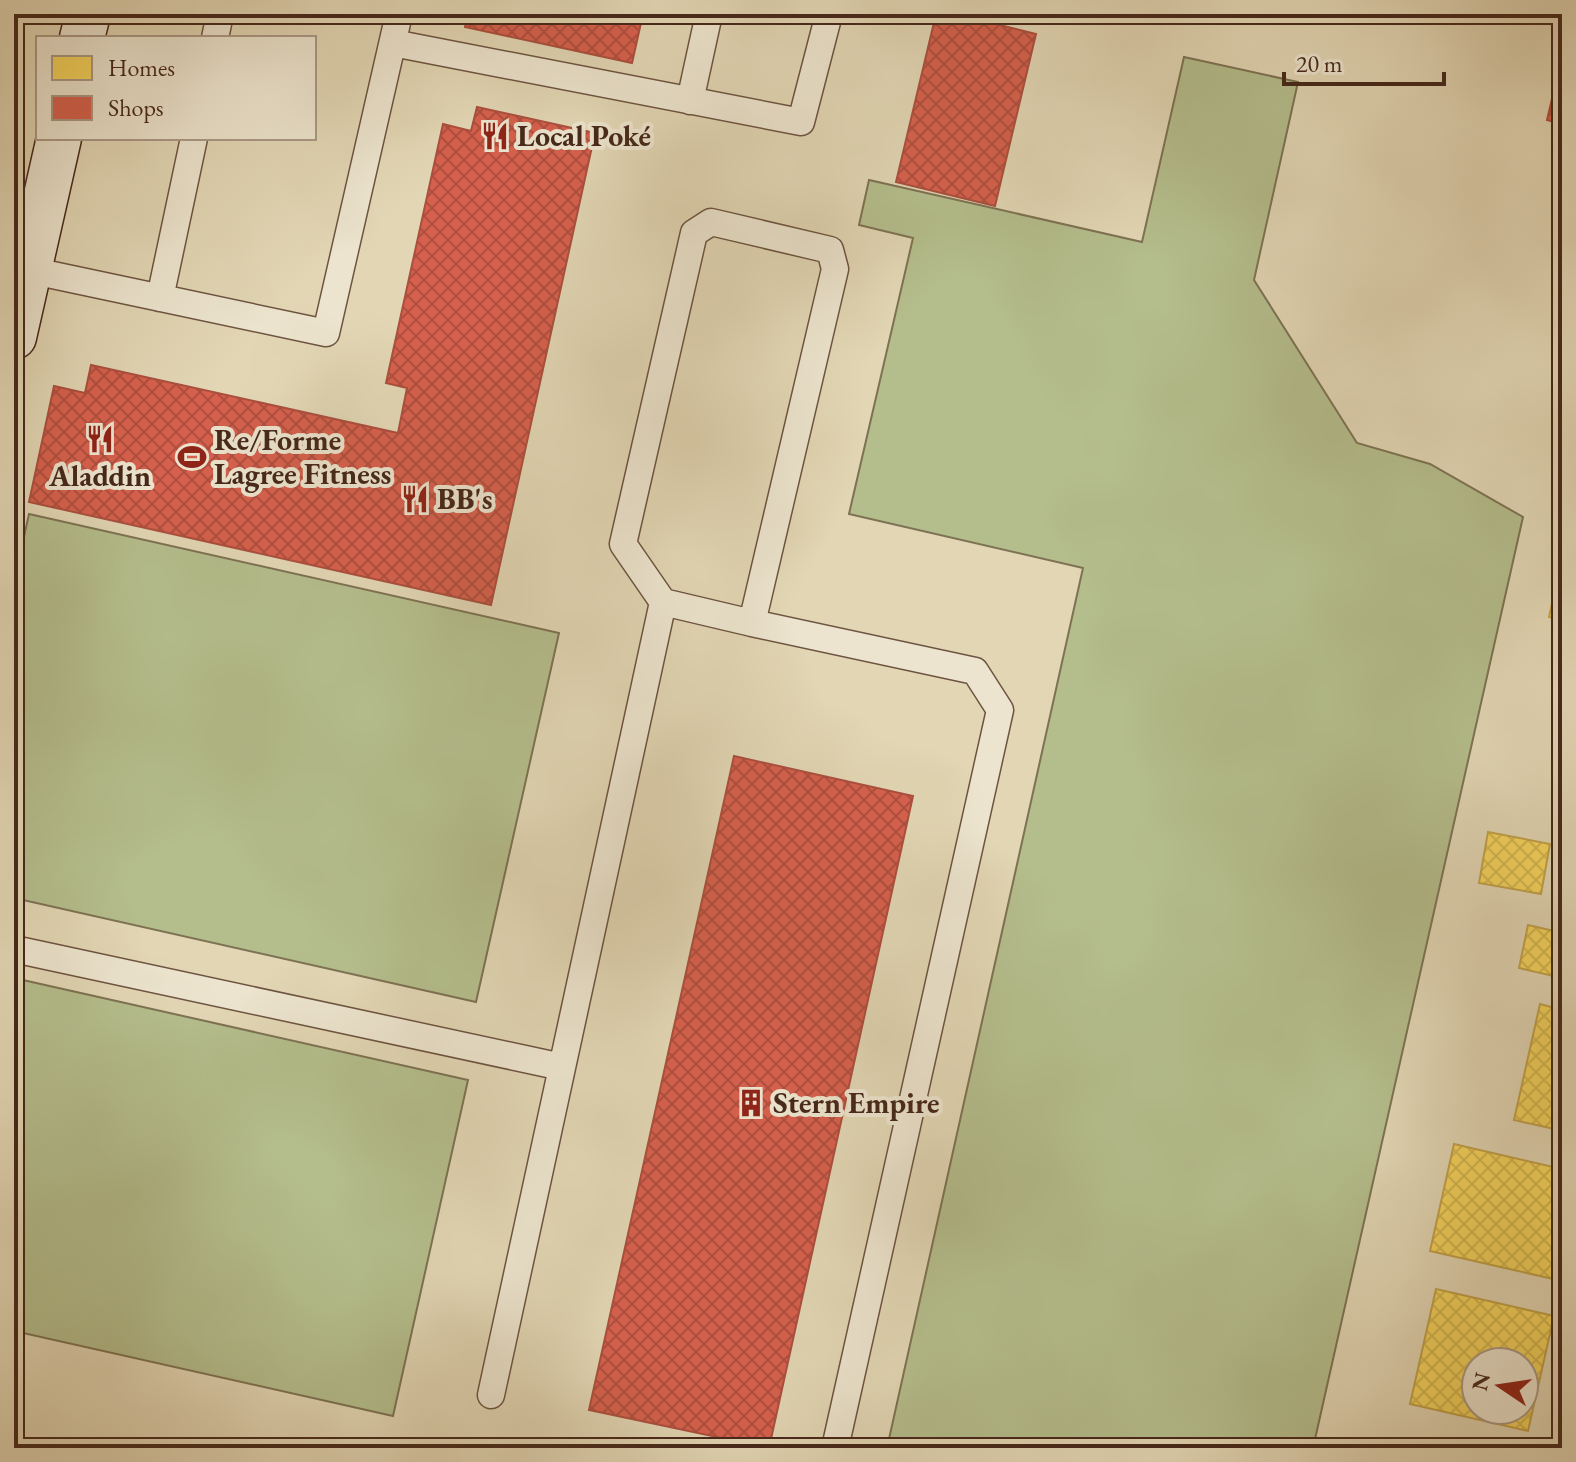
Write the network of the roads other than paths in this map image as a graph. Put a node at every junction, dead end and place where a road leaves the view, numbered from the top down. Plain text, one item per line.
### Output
1 (88, 14) edge
2 (220, 14) edge
3 (399, 14) edge
4 (709, 14) edge
5 (829, 14) edge
6 (82, 36) edge
7 (215, 36) edge
8 (393, 43) junction
9 (690, 101) junction
10 (58, 140) edge
11 (194, 140) edge
12 (22, 268) edge
13 (160, 298) junction
14 (14, 337) edge
15 (663, 602) junction
16 (752, 623) junction
17 (14, 949) edge
18 (562, 1067) junction
19 (491, 1395) dead end
20 (835, 1448) edge

1 - 6 main road
2 - 7 lane
3 - 8 lane
4 - 9 lane
5 - 9 lane
8 - 9 lane
8 - 13 lane
10 - 12 main road
11 - 13 lane
12 - 13 lane
12 - 14 main road
15 - 16 lane
15 - 16 lane
15 - 18 lane
16 - 20 lane
17 - 18 lane
18 - 19 lane

